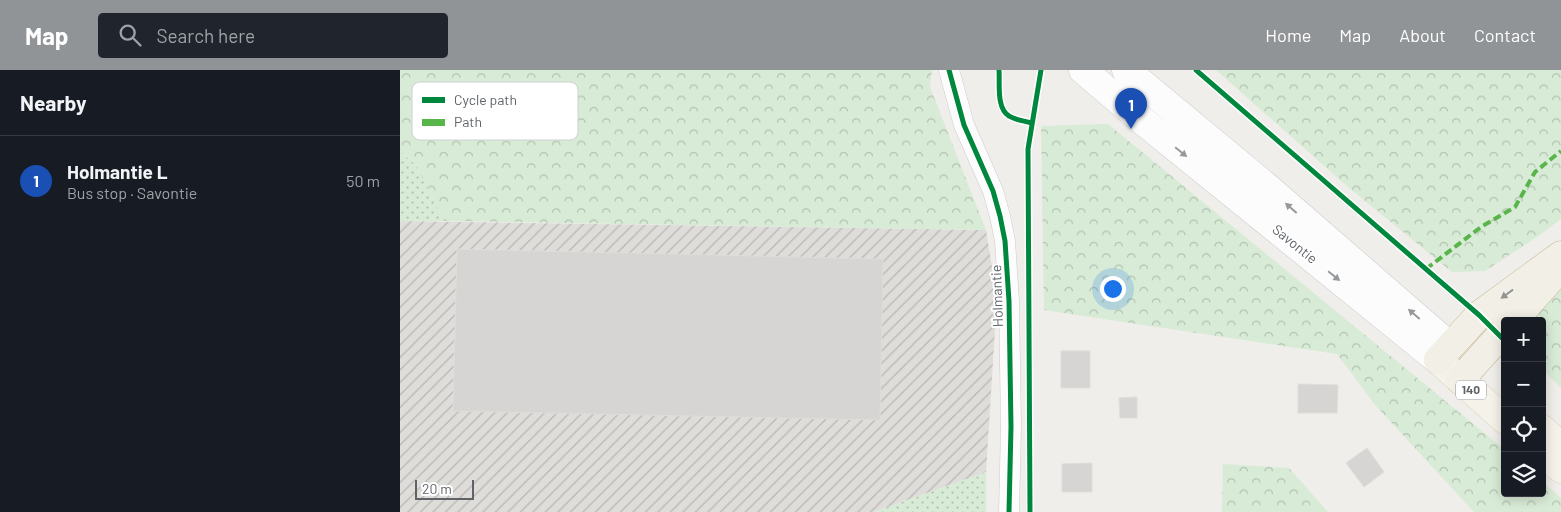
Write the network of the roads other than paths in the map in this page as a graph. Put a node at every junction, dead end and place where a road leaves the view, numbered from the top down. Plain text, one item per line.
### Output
1 (1083, 70) edge
2 (1126, 70) edge
3 (951, 76) edge
4 (1561, 255) edge
5 (1561, 268) edge
6 (1517, 317) edge
7 (1501, 334) edge
8 (1444, 353) junction
9 (1466, 373) junction
10 (1501, 394) edge
11 (1501, 415) edge
12 (1546, 433) edge
13 (1561, 446) edge
14 (1546, 456) edge
15 (1561, 469) edge
16 (1009, 512) edge

1 -> 8 main road, Savontie / 140
8 -> 2 main road, Savontie / 140
3 - 16 street, Holmantie
4 -> 8 highway
5 - 6 highway
7 - 9 highway
8 - 9 main road, Savontie / 140
9 - 10 main road, Savontie / 140
9 - 11 main road, Savontie / 140
12 - 13 main road
14 - 15 main road

